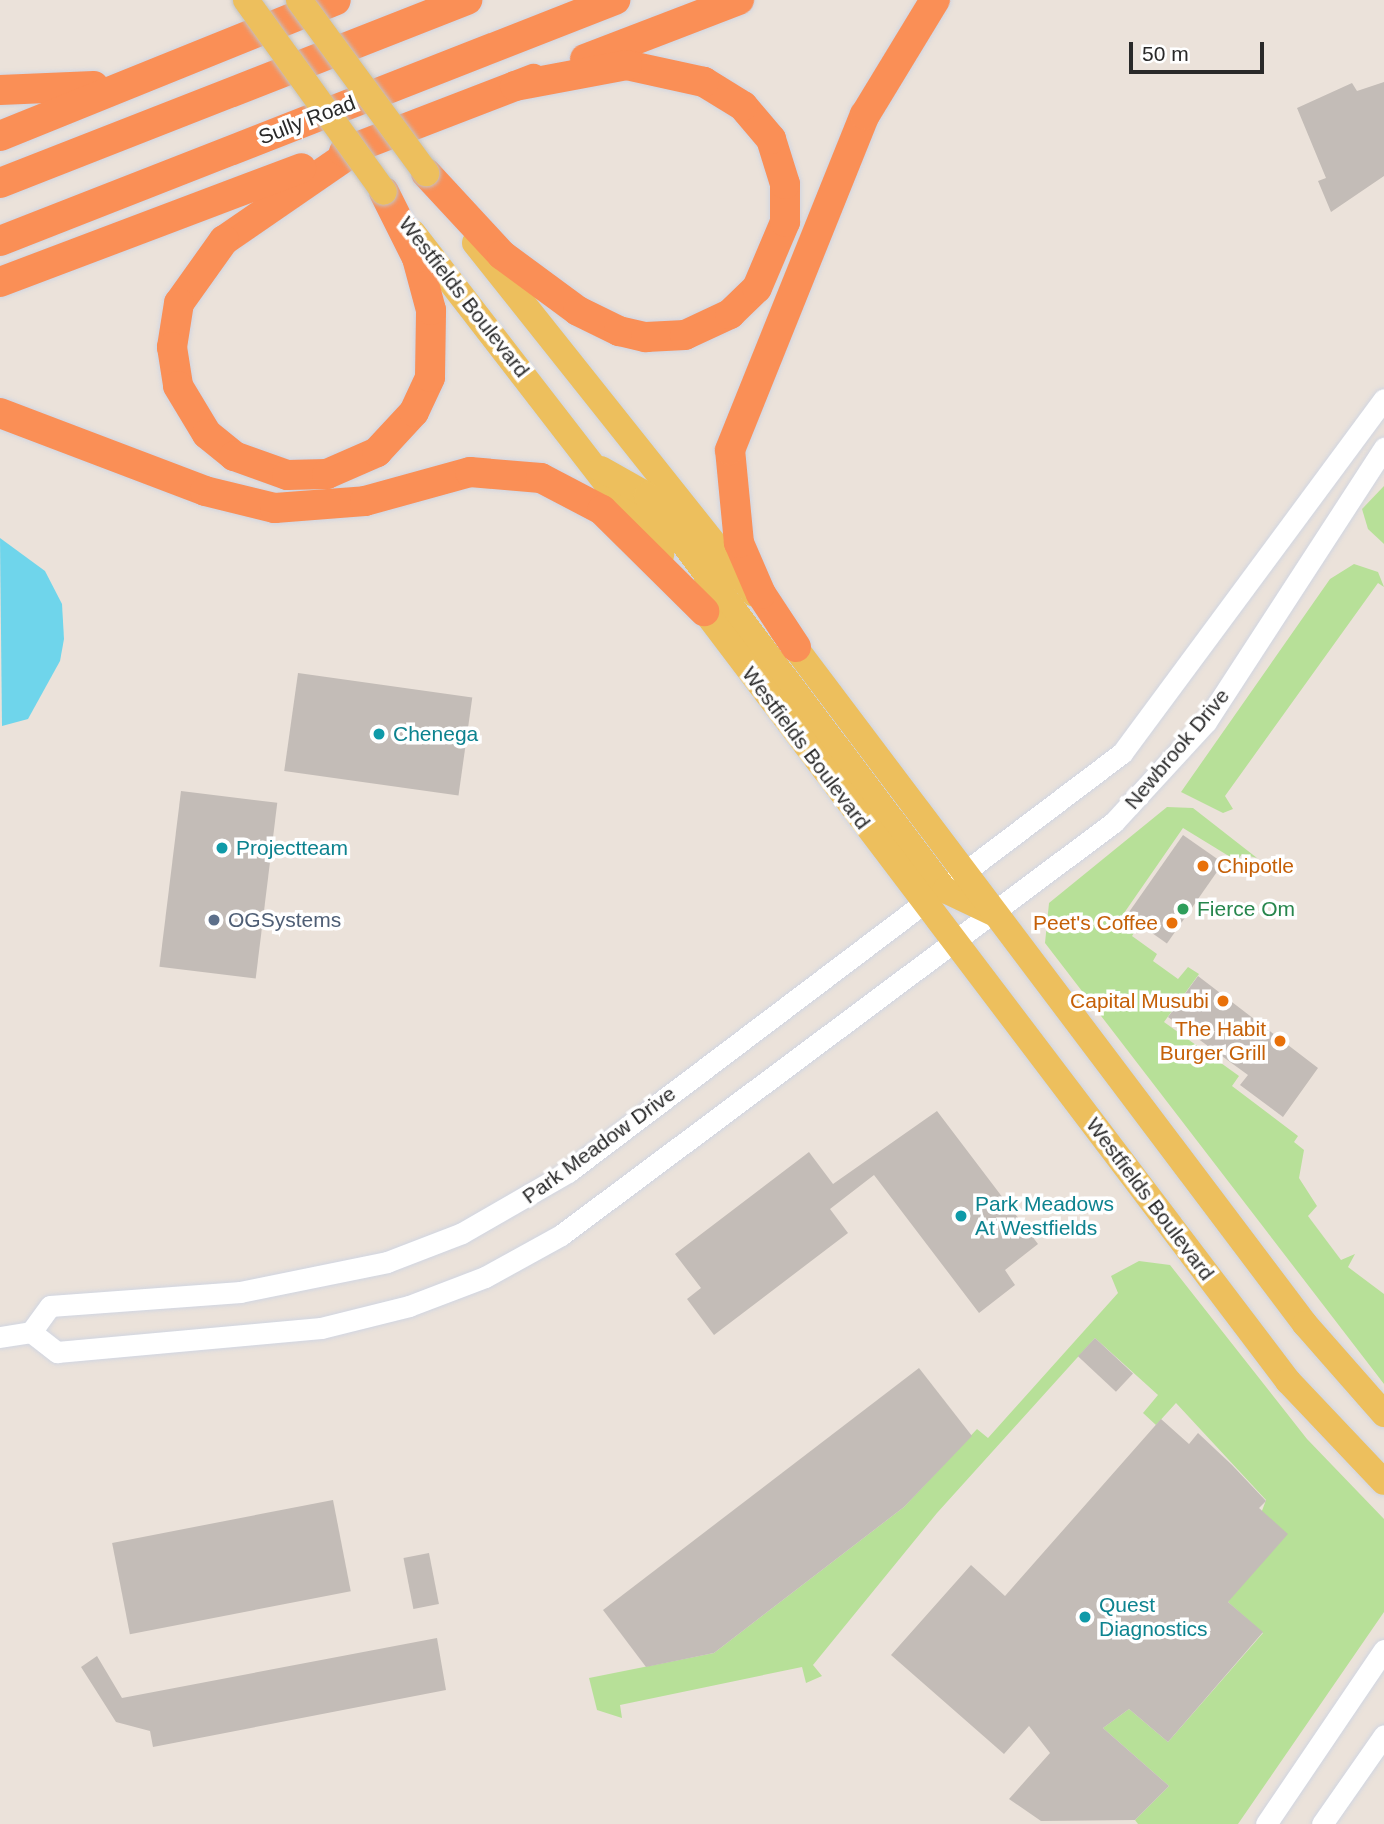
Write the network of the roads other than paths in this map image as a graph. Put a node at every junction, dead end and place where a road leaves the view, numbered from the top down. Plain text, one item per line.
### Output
1 (246, 0) edge
2 (299, 0) edge
3 (335, 0) edge
4 (467, 0) edge
5 (615, 0) edge
6 (739, 0) edge
7 (935, 0) edge
8 (181, 61) junction
9 (515, 86) junction
10 (0, 90) edge
11 (0, 136) edge
12 (361, 146) junction
13 (426, 173) junction
14 (0, 183) edge
15 (384, 192) junction
16 (0, 241) edge
17 (0, 282) edge
18 (1384, 399) edge
19 (0, 412) edge
20 (1384, 449) edge
21 (592, 464) junction
22 (704, 611) junction
23 (796, 647) junction
24 (968, 874) junction
25 (936, 897) junction
26 (993, 913) junction
27 (954, 938) junction
28 (31, 1332) junction
29 (0, 1337) edge
30 (1384, 1414) edge
31 (1357, 1459) junction
32 (1384, 1482) edge
33 (1384, 1498) edge
34 (1384, 1650) edge
35 (1384, 1735) edge
36 (1266, 1824) edge
37 (1322, 1824) edge

1 - 15 main road, Westfields Boulevard, bridge
2 - 13 main road, Westfields Boulevard, bridge
3 - 8 highway
4 - 14 highway
5 - 16 highway, Sully Road
6 - 9 highway
7 - 23 highway
8 - 10 highway
8 - 11 highway
9 - 12 highway
9 - 13 highway
12 - 15 highway
12 - 17 highway
13 - 23 main road, Westfields Boulevard
15 - 21 main road, Westfields Boulevard
18 - 24 street, Newbrook Drive
19 - 22 highway
20 - 26 street, Newbrook Drive
21 - 22 main road, Westfields Boulevard
21 - 25 main road
22 - 25 main road, Westfields Boulevard
23 - 24 main road, Westfields Boulevard
24 - 25 street, Newbrook Drive
24 - 26 main road, Westfields Boulevard
25 - 26 main road
25 - 27 main road, Westfields Boulevard
25 - 28 street, Park Meadow Drive
26 - 27 street, Newbrook Drive
26 - 30 main road, Westfields Boulevard
27 - 28 street, Newbrook Drive
27 - 31 main road, Westfields Boulevard
28 - 29 street
31 - 32 main road, Westfields Boulevard
31 - 33 main road
34 - 36 street
35 - 37 street

